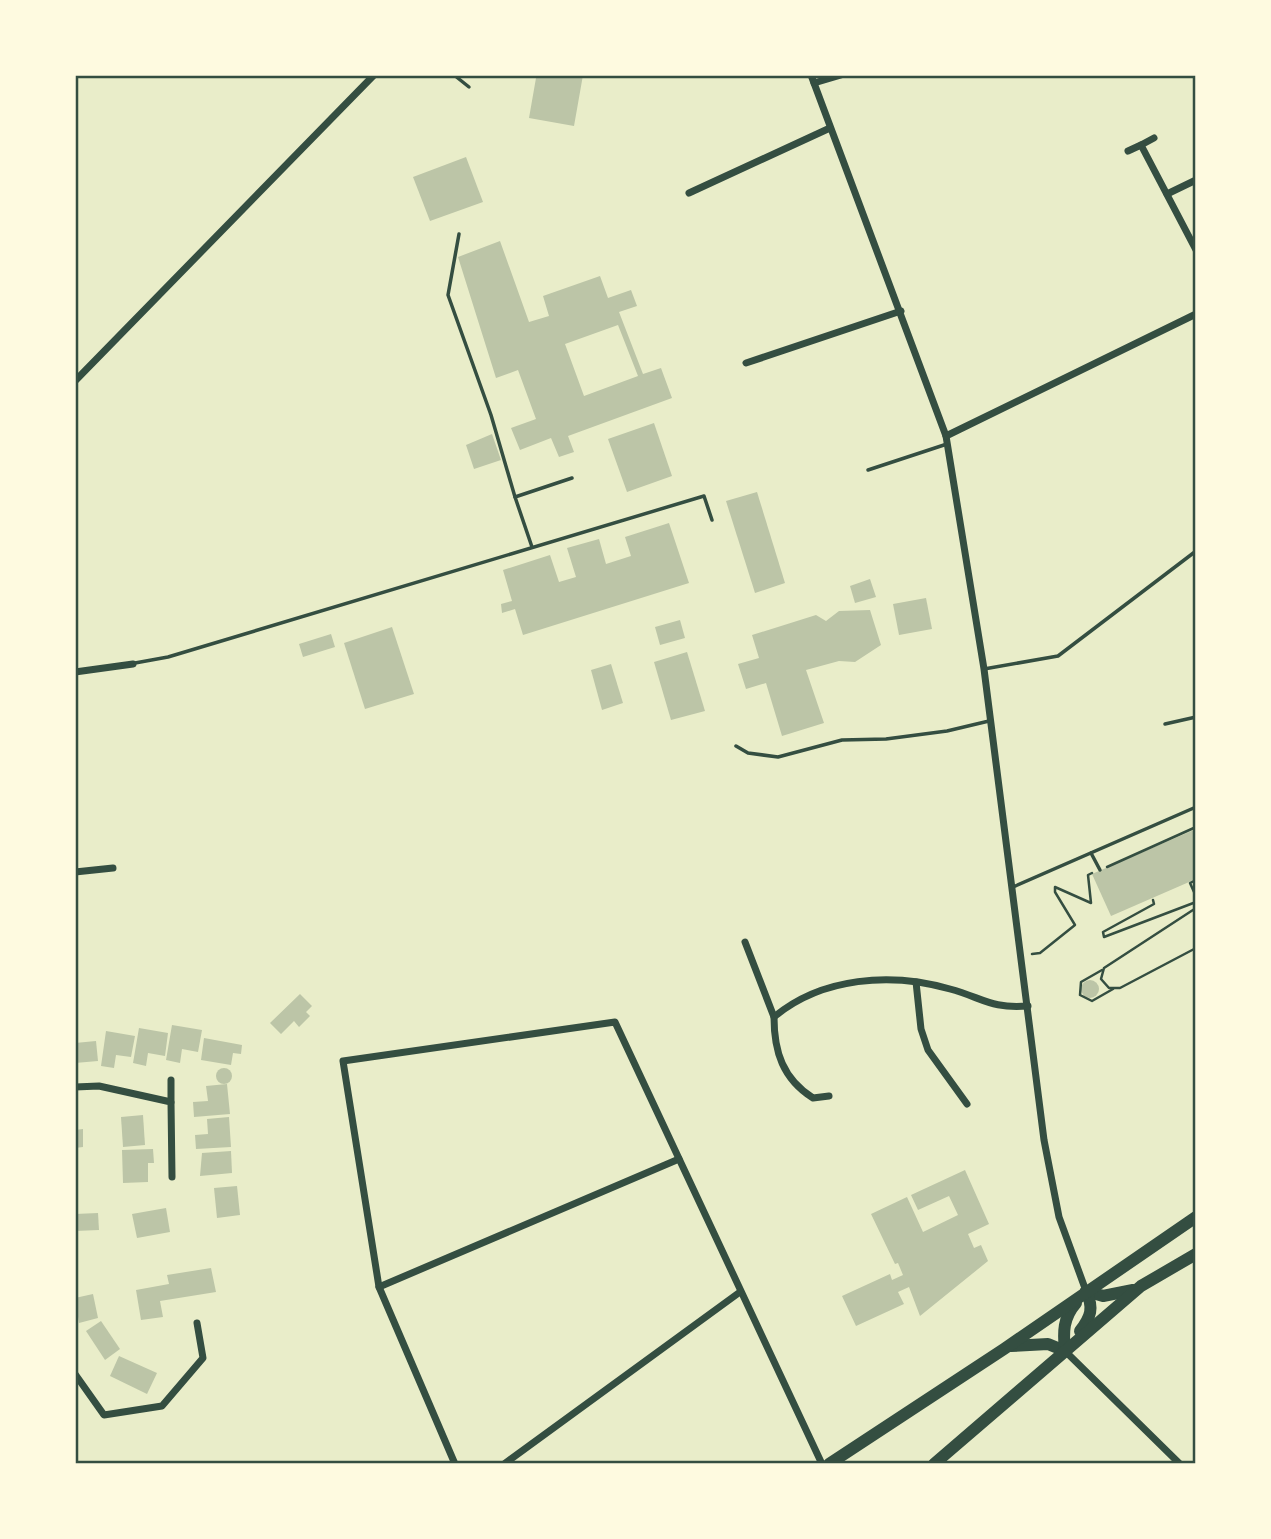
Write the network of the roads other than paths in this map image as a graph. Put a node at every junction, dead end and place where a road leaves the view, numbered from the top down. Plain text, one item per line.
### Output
1 (374, 75) edge
2 (454, 75) edge
3 (841, 75) edge
4 (812, 79) edge
5 (469, 87) dead end
6 (830, 128) junction
7 (1154, 138) dead end
8 (1141, 145) junction
9 (1128, 151) dead end
10 (1196, 180) edge
11 (689, 193) dead end
12 (1167, 194) junction
13 (459, 234) dead end
14 (1196, 250) edge
15 (901, 311) junction
16 (1196, 314) edge
17 (746, 363) dead end
18 (75, 381) edge
19 (946, 440) junction
20 (868, 470) dead end
21 (572, 478) dead end
22 (515, 497) junction
23 (712, 520) dead end
24 (532, 547) junction
25 (1196, 551) edge
26 (133, 664) joint
27 (984, 670) junction
28 (75, 672) edge
29 (1196, 717) edge
30 (991, 720) junction
31 (1165, 724) dead end
32 (736, 746) dead end
33 (1196, 807) edge
34 (1091, 853) junction
35 (113, 868) dead end
36 (1100, 870) road end
37 (75, 872) edge
38 (1013, 887) junction
39 (745, 942) dead end
40 (916, 982) junction
41 (1028, 1006) junction
42 (774, 1017) junction
43 (171, 1080) dead end
44 (75, 1087) edge
45 (830, 1096) dead end
46 (171, 1102) junction
47 (967, 1104) dead end
48 (679, 1159) junction
49 (172, 1177) dead end
50 (1196, 1217) edge
51 (1196, 1254) edge
52 (1142, 1286) junction
53 (379, 1287) junction
54 (1086, 1291) junction
55 (740, 1292) junction
56 (197, 1324) dead end
57 (1007, 1347) junction
58 (1065, 1351) junction
59 (75, 1374) edge
60 (455, 1464) edge
61 (504, 1464) edge
62 (822, 1464) edge
63 (829, 1464) edge
64 (934, 1464) edge
65 (1180, 1464) edge

1 - 18 street
2 - 5 lane
3 - 4 street
4 - 6 street
6 - 11 street
6 - 15 street
7 - 8 street
8 - 9 street
8 - 12 street
10 - 12 street
12 - 14 street
13 - 22 lane
15 - 17 street
15 - 19 street
16 - 19 street
19 - 20 lane
19 - 27 street
21 - 22 lane
22 - 24 lane
23 - 24 lane
24 - 26 lane
25 - 27 lane
26 - 28 street
27 - 30 street
29 - 31 lane
30 - 32 lane
30 - 38 street
33 - 34 lane
34 - 36 lane
34 - 38 lane
35 - 37 street
38 - 41 street
39 - 42 street
40 - 41 street
40 - 42 street
40 - 47 street
41 - 54 street
42 - 45 street
43 - 46 street
44 - 46 street
46 - 49 street
48 - 53 street
48 - 53 street
48 - 55 street
50 - 54 highway
51 - 52 highway
52 - 54 highway
52 - 58 highway
53 - 60 street
54 - 57 highway
54 - 58 highway
54 - 58 highway
55 - 61 street
55 - 62 street
56 - 59 street
57 - 58 highway
57 - 63 highway
58 - 64 highway
58 - 65 street

